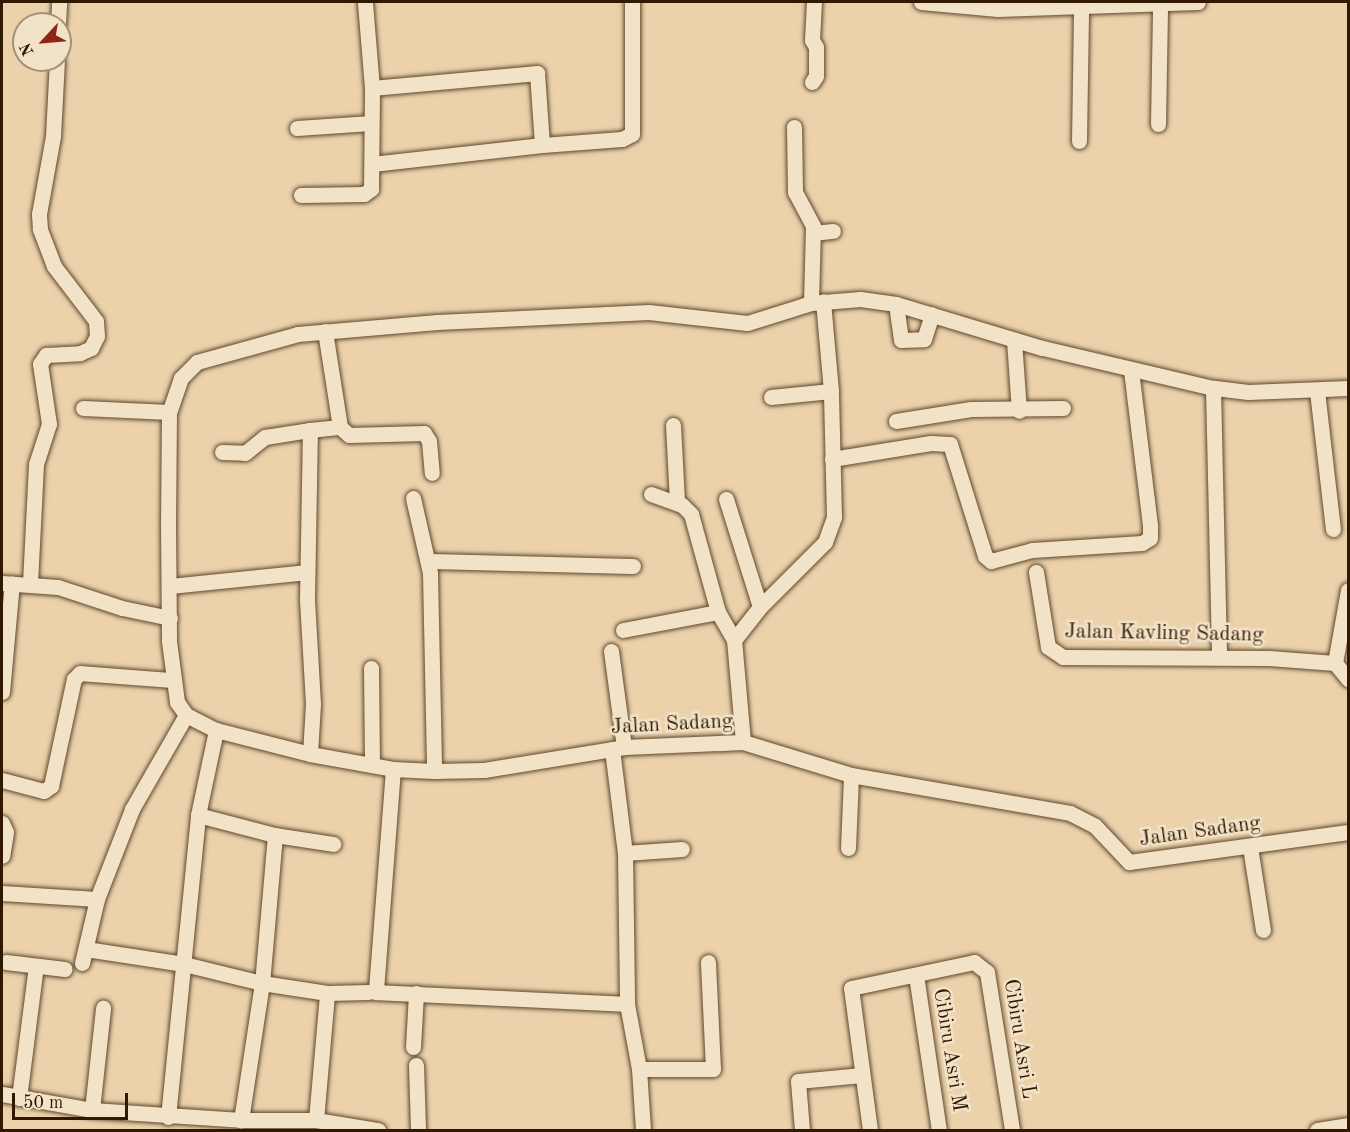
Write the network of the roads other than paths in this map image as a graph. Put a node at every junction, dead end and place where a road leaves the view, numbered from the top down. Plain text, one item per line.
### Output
1 (365, 2) edge
2 (632, 2) edge
3 (814, 2) edge
4 (921, 2) edge
5 (1198, 2) edge
6 (942, 3) edge
7 (1160, 4) junction
8 (1027, 5) edge
9 (1081, 7) junction
10 (56, 72) edge
11 (812, 82) dead end
12 (372, 88) junction
13 (371, 123) junction
14 (1158, 124) dead end
15 (794, 127) dead end
16 (297, 128) dead end
17 (1079, 141) dead end
18 (542, 145) junction
19 (372, 164) junction
20 (301, 195) dead end
21 (833, 231) dead end
22 (813, 233) junction
23 (817, 302) junction
24 (896, 304) junction
25 (932, 314) junction
26 (325, 331) junction
27 (1014, 340) junction
28 (1131, 371) junction
29 (1213, 388) junction
30 (1348, 388) edge
31 (1317, 391) junction
32 (831, 392) junction
33 (771, 397) dead end
34 (83, 408) dead end
35 (1064, 408) dead end
36 (1019, 411) junction
37 (170, 412) junction
38 (896, 421) dead end
39 (673, 425) dead end
40 (340, 427) junction
41 (310, 430) junction
42 (222, 452) dead end
43 (832, 459) junction
44 (432, 473) dead end
45 (651, 494) dead end
46 (413, 498) dead end
47 (726, 499) dead end
48 (676, 502) junction
49 (1333, 529) dead end
50 (429, 561) junction
51 (633, 566) dead end
52 (307, 572) junction
53 (1036, 572) dead end
54 (7, 583) edge
55 (30, 583) junction
56 (170, 586) junction
57 (1348, 590) edge
58 (760, 607) junction
59 (718, 612) junction
60 (170, 618) junction
61 (623, 630) dead end
62 (734, 640) junction
63 (611, 651) dead end
64 (1219, 656) junction
65 (1335, 663) junction
66 (371, 668) dead end
67 (1348, 679) edge
68 (172, 680) junction
69 (2, 692) edge
70 (186, 715) junction
71 (216, 730) junction
72 (743, 742) junction
73 (618, 748) junction
74 (310, 754) junction
75 (372, 764) junction
76 (393, 769) junction
77 (434, 771) junction
78 (851, 775) junction
79 (2, 780) edge
80 (198, 815) junction
81 (2, 824) edge
82 (1348, 832) edge
83 (275, 835) junction
84 (333, 844) dead end
85 (1250, 847) junction
86 (848, 848) dead end
87 (682, 849) dead end
88 (626, 853) junction
89 (2, 856) edge
90 (2, 893) edge
91 (97, 899) junction
92 (1263, 930) dead end
93 (6, 962) dead end
94 (708, 962) dead end
95 (184, 964) junction
96 (36, 966) junction
97 (65, 969) dead end
98 (916, 975) junction
99 (262, 983) junction
100 (368, 992) dead end
101 (327, 993) junction
102 (416, 993) junction
103 (627, 1004) junction
104 (103, 1008) dead end
105 (413, 1047) dead end
106 (416, 1065) dead end
107 (639, 1069) junction
108 (862, 1075) junction
109 (2, 1094) edge
110 (19, 1098) junction
111 (92, 1110) junction
112 (168, 1117) junction
113 (242, 1120) junction
114 (316, 1120) junction
115 (1348, 1125) edge
116 (1327, 1129) edge
117 (378, 1130) edge
118 (418, 1131) edge
119 (643, 1131) edge
120 (802, 1131) edge
121 (870, 1131) edge
122 (939, 1131) edge
123 (1012, 1131) edge

1 - 12 street
2 - 18 street
3 - 11 street
4 - 6 street
5 - 7 street
6 - 8 street
7 - 9 street
7 - 14 street
8 - 9 street
9 - 17 street
10 - 55 street
12 - 13 street
12 - 18 street
13 - 16 street
13 - 19 street
15 - 22 street
18 - 19 street
19 - 20 street
21 - 22 street
22 - 23 street
23 - 24 street
23 - 26 street
23 - 32 street
24 - 25 street
24 - 25 street
25 - 27 street
26 - 37 street
26 - 40 street
27 - 28 street
27 - 36 street
28 - 29 street
28 - 43 street
29 - 31 street
29 - 64 street
30 - 31 street
31 - 49 street
32 - 33 street
32 - 43 street
34 - 37 street
35 - 36 street
36 - 38 street
37 - 56 street
39 - 48 street
40 - 41 street
40 - 44 street
41 - 42 street
41 - 52 street
43 - 58 street
45 - 48 street
46 - 50 street
47 - 58 street
48 - 59 street
50 - 51 street
50 - 77 street
52 - 56 street
52 - 74 street
53 - 64 street, Jalan Kavling Sadang
54 - 55 street
54 - 69 street
55 - 60 street
56 - 60 street
57 - 65 street
58 - 62 street
59 - 61 street
59 - 62 street
60 - 68 street
62 - 72 street
63 - 73 street
64 - 65 street, Jalan Kavling Sadang
65 - 67 street
66 - 75 street
68 - 70 street
68 - 79 street
70 - 71 street, Jalan Sadang
70 - 91 street
71 - 74 street, Jalan Sadang
71 - 80 street
72 - 73 street, Jalan Sadang
72 - 78 street, Jalan Sadang
73 - 77 street, Jalan Sadang
73 - 88 street
74 - 75 street, Jalan Sadang
75 - 76 street, Jalan Sadang
76 - 77 street, Jalan Sadang
76 - 102 street
78 - 85 street, Jalan Sadang
78 - 86 street
80 - 83 street
80 - 95 street
81 - 89 street
82 - 85 street, Jalan Sadang
83 - 84 street
83 - 99 street
85 - 92 street
87 - 88 street
88 - 103 street
90 - 91 street
91 - 95 street
93 - 96 street
94 - 107 street
95 - 99 street
95 - 112 street
96 - 97 street
96 - 110 street
98 - 108 street
98 - 122 street, Cibiru Asri M
98 - 123 street, Cibiru Asri L
99 - 101 street
99 - 113 street
100 - 101 street
101 - 114 street
102 - 103 street
102 - 105 street
103 - 107 street
104 - 111 street
106 - 118 street
107 - 119 street
108 - 120 street
108 - 121 street
109 - 110 street
110 - 111 street
111 - 112 street
112 - 113 street
113 - 114 street
114 - 117 street
115 - 116 street

